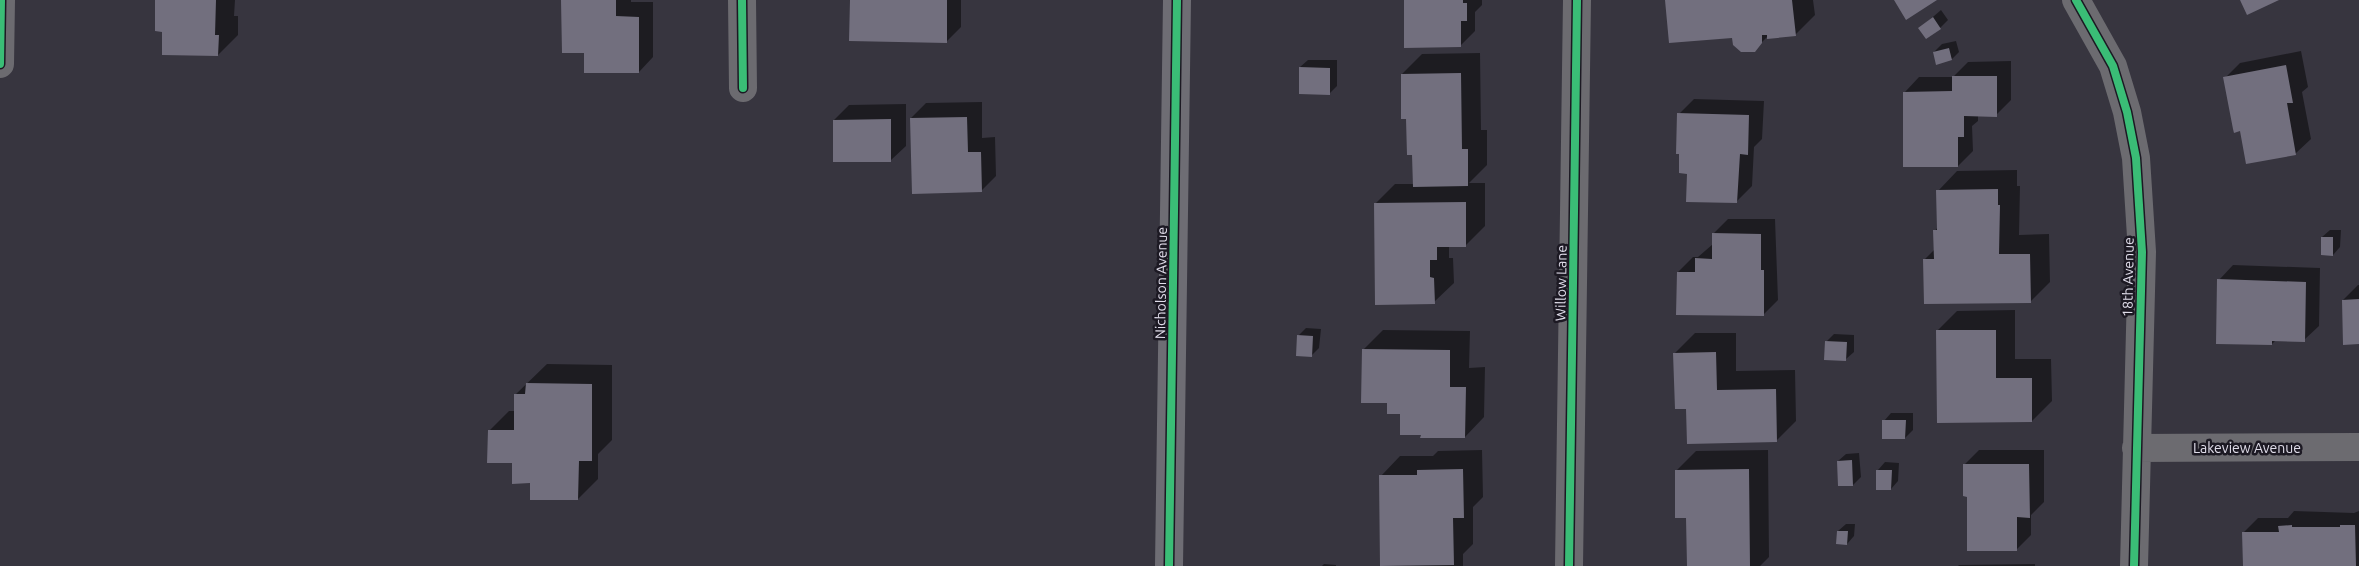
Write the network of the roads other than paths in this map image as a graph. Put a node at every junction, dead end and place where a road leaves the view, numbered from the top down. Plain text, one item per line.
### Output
1 (1, 0) edge
2 (742, 0) edge
3 (1177, 0) edge
4 (1577, 0) edge
5 (2076, 0) edge
6 (0, 64) edge
7 (743, 88) dead end
8 (2359, 447) edge
9 (2136, 448) junction
10 (1169, 566) edge
11 (1569, 566) edge
12 (2134, 566) edge

1 - 6 street
2 - 7 street
3 - 10 street, Nicholson Avenue
4 - 11 street, Willow Lane
5 - 9 street, 18th Avenue
8 - 9 street, Lakeview Avenue
9 - 12 street, 18th Avenue

